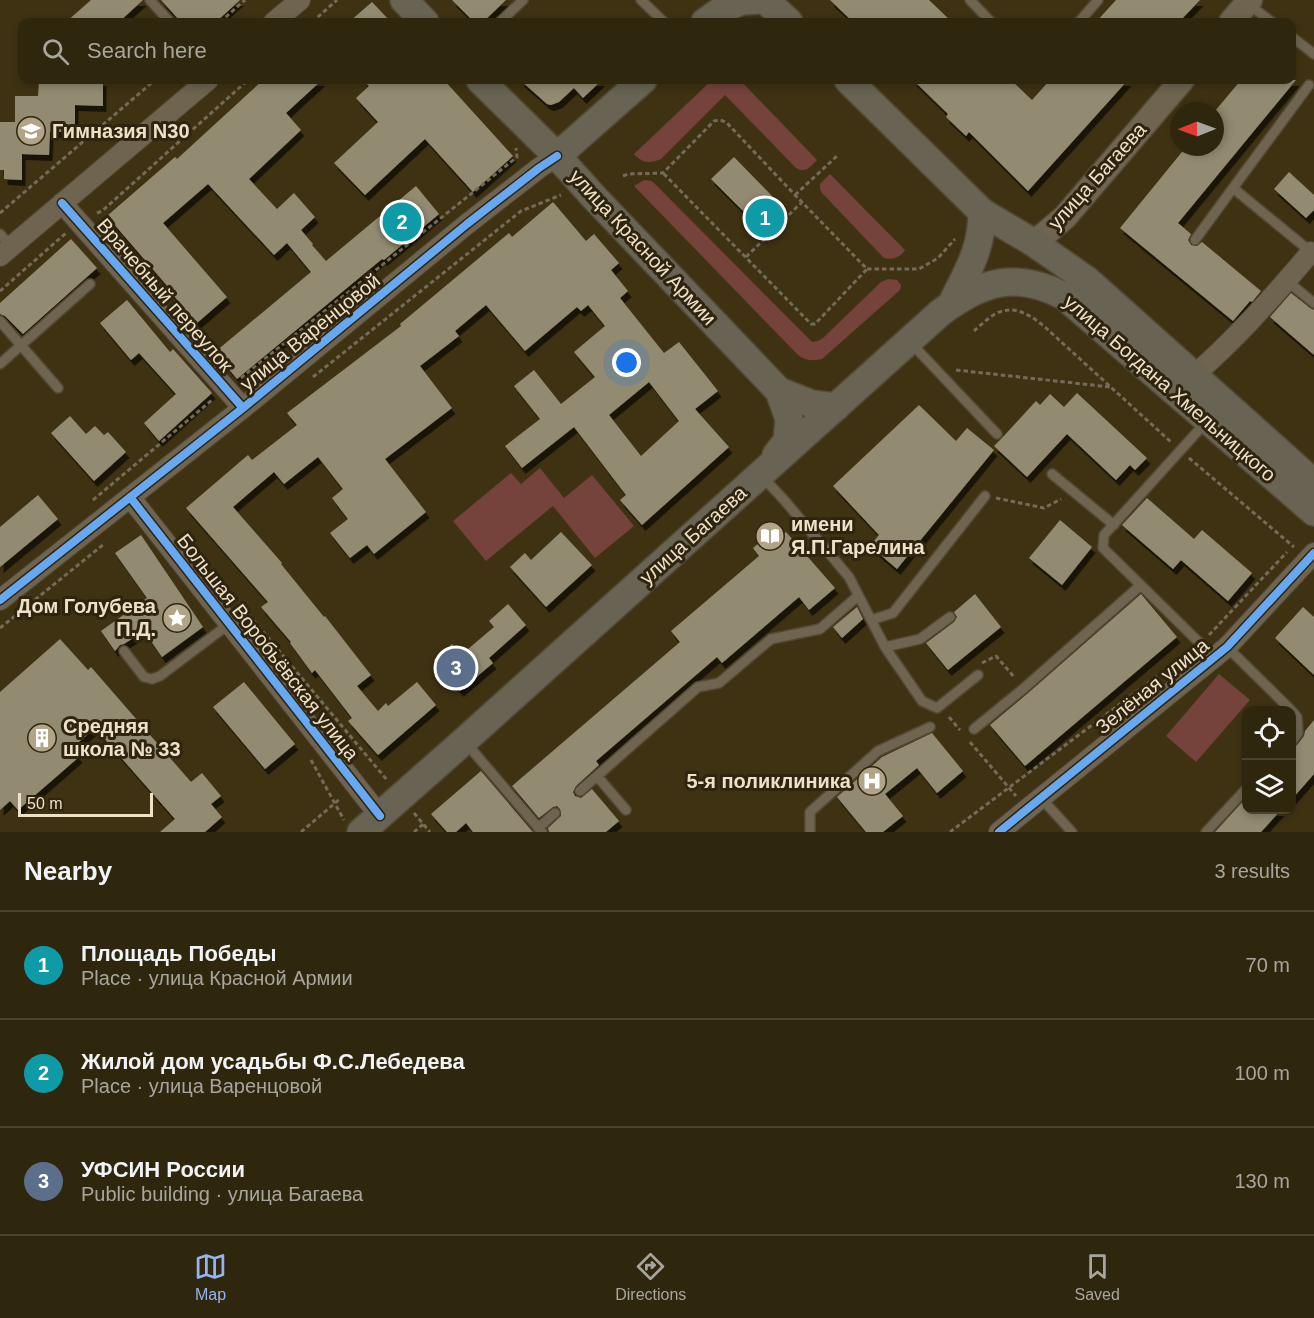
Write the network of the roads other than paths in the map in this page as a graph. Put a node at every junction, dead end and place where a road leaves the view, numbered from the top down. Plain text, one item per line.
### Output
1 (150, 0) edge
2 (300, 0) edge
3 (404, 0) edge
4 (523, 0) edge
5 (641, 0) edge
6 (765, 0) edge
7 (970, 0) edge
8 (1098, 0) edge
9 (1248, 2) edge
10 (710, 15) edge
11 (166, 18) edge
12 (279, 18) edge
13 (421, 18) edge
14 (504, 18) edge
15 (660, 18) edge
16 (785, 18) edge
17 (987, 18) edge
18 (1082, 18) edge
19 (1234, 18) edge
20 (1267, 18) edge
21 (1296, 40) edge
22 (1314, 54) edge
23 (203, 84) edge
24 (484, 84) edge
25 (639, 84) edge
26 (852, 84) edge
27 (1179, 84) edge
28 (1309, 85) dead end
29 (557, 156) junction
30 (1233, 188) junction
31 (62, 203) junction
32 (982, 212) junction
33 (1195, 240) dead end
34 (1034, 243) junction
35 (4, 246) edge
36 (1311, 252) joint
37 (1287, 281) junction
38 (90, 284) dead end
39 (1314, 303) edge
40 (951, 305) junction
41 (0, 321) edge
42 (909, 341) junction
43 (21, 345) junction
44 (0, 364) edge
45 (1193, 376) junction
46 (58, 388) dead end
47 (779, 391) junction
48 (836, 407) junction
49 (243, 408) junction
50 (1209, 420) junction
51 (998, 434) dead end
52 (1052, 474) dead end
53 (760, 475) junction
54 (1314, 483) edge
55 (985, 496) road end
56 (130, 497) junction
57 (1314, 512) edge
58 (1114, 525) junction
59 (1314, 553) edge
60 (1141, 585) junction
61 (858, 596) junction
62 (0, 600) edge
63 (950, 617) dead end
64 (870, 620) junction
65 (229, 624) junction
66 (885, 647) junction
67 (1214, 649) junction
68 (124, 651) dead end
69 (978, 675) dead end
70 (1285, 706) edge
71 (1296, 716) edge
72 (930, 727) dead end
73 (974, 729) dead end
74 (1296, 736) edge
75 (464, 741) junction
76 (597, 776) junction
77 (580, 791) dead end
78 (1242, 793) edge
79 (1041, 798) junction
80 (626, 810) dead end
81 (555, 813) dead end
82 (378, 827) edge
83 (540, 830) edge
84 (810, 832) edge
85 (999, 832) edge
86 (1072, 832) edge
87 (1206, 832) edge

1 - 11 lane
2 - 12 street
3 - 13 main road
4 - 14 lane
5 - 15 lane
6 - 10 main road
6 - 16 main road
7 - 17 lane
8 - 18 lane
9 - 19 street
9 - 20 lane
21 - 22 lane
23 - 31 street
24 - 29 main road, улица Красной Армии
25 - 29 main road, улица Варенцовой
26 - 32 main road, улица Богдана Хмельницкого
27 - 34 street, улица Багаева
28 - 30 lane
29 - 47 main road, улица Красной Армии
29 - 49 street, улица Варенцовой
30 - 33 lane
30 - 36 lane
31 - 35 street
31 - 49 street, Врачебный переулок
32 - 34 main road, улица Богдана Хмельницкого
32 - 40 main road, улица Багаева
34 - 45 main road, улица Богдана Хмельницкого
36 - 37 street
37 - 39 lane
37 - 45 street
38 - 43 lane
40 - 42 main road, улица Багаева
40 - 50 main road, улица Богдана Хмельницкого
41 - 43 lane
42 - 48 main road, улица Багаева
42 - 51 lane
43 - 44 lane
43 - 46 lane
45 - 54 main road, улица Богдана Хмельницкого
47 - 48 main road, улица Красной Армии
47 - 53 main road, улица Красной Армии
48 - 53 main road, улица Багаева
49 - 56 street, улица Варенцовой
50 - 57 main road, улица Богдана Хмельницкого
50 - 58 lane
52 - 58 lane
53 - 61 lane
53 - 75 main road, улица Багаева
55 - 64 lane
56 - 62 street, улица Варенцовой
56 - 65 street, Большая Воробьёвская улица
58 - 60 lane
59 - 67 street, Зелёная улица
60 - 67 lane
60 - 73 lane
61 - 64 lane
61 - 76 lane
63 - 66 lane
64 - 66 lane
65 - 68 lane
65 - 82 street, Большая Воробьёвская улица
66 - 69 lane
67 - 70 lane
67 - 79 street, Зелёная улица
71 - 74 lane
72 - 84 lane
75 - 82 main road, улица Багаева
75 - 83 lane
76 - 77 lane
76 - 80 lane
78 - 87 lane
79 - 85 street, Зелёная улица
79 - 86 lane
81 - 83 lane

